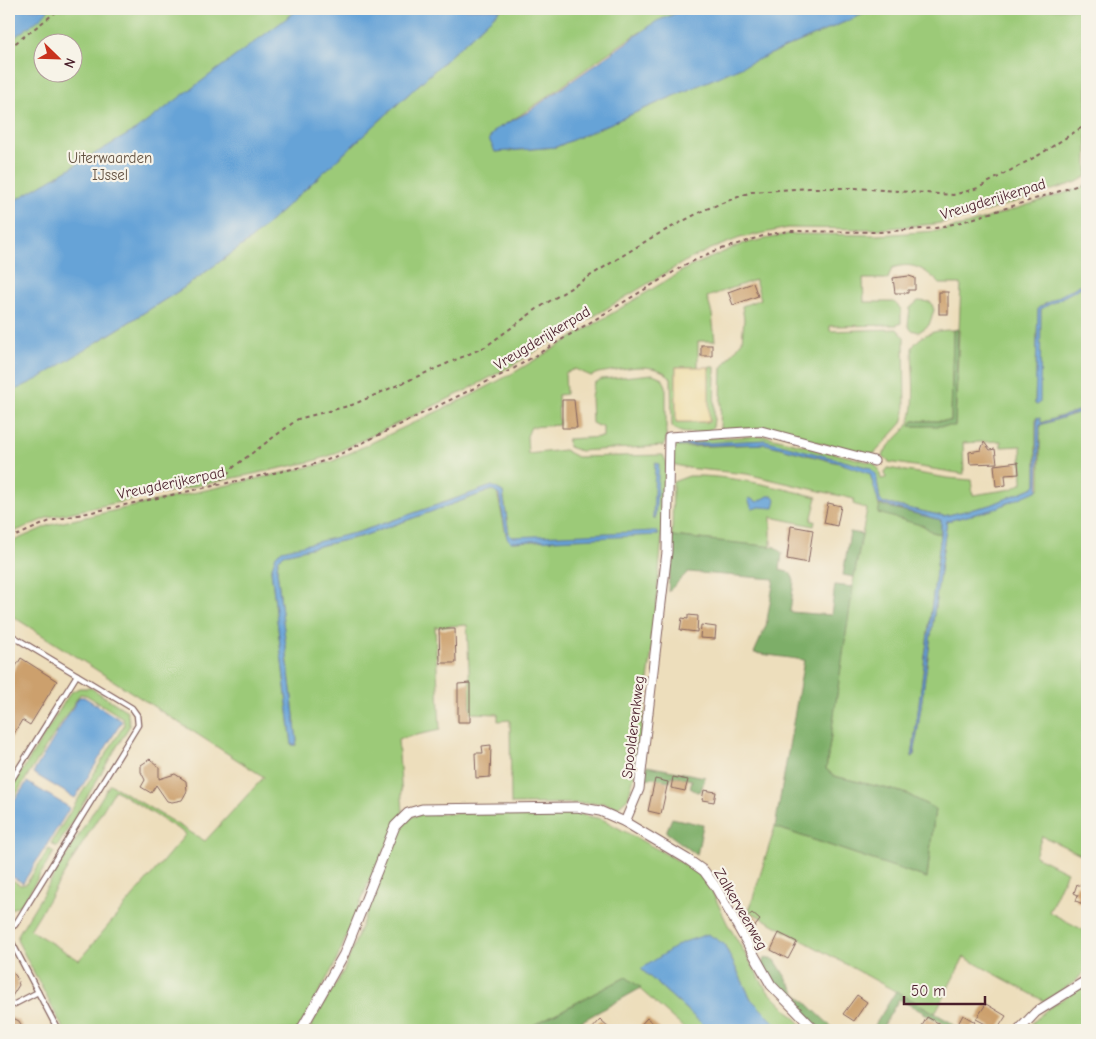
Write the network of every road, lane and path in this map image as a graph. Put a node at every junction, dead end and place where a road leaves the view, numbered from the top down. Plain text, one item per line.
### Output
1 (60, 9) edge
2 (9, 48) edge
3 (1087, 124) edge
4 (1087, 180) edge
5 (874, 461) dead end
6 (215, 485) junction
7 (9, 539) edge
8 (9, 634) edge
9 (77, 675) junction
10 (9, 784) edge
11 (625, 822) junction
12 (9, 928) edge
13 (9, 937) edge
14 (1087, 980) edge
15 (38, 992) junction
16 (9, 1007) edge
17 (58, 1030) edge
18 (301, 1030) edge
19 (815, 1030) edge
20 (1019, 1030) edge

1 - 2 path
3 - 6 path
4 - 6 path, Vreugderijkerpad
5 - 11 street, Spoolderenkweg
6 - 7 path, Vreugderijkerpad
8 - 9 lane
9 - 10 lane
9 - 12 lane
11 - 18 street
11 - 19 street, Zalkerveerweg
13 - 15 lane
14 - 20 street
15 - 16 lane
15 - 17 lane

